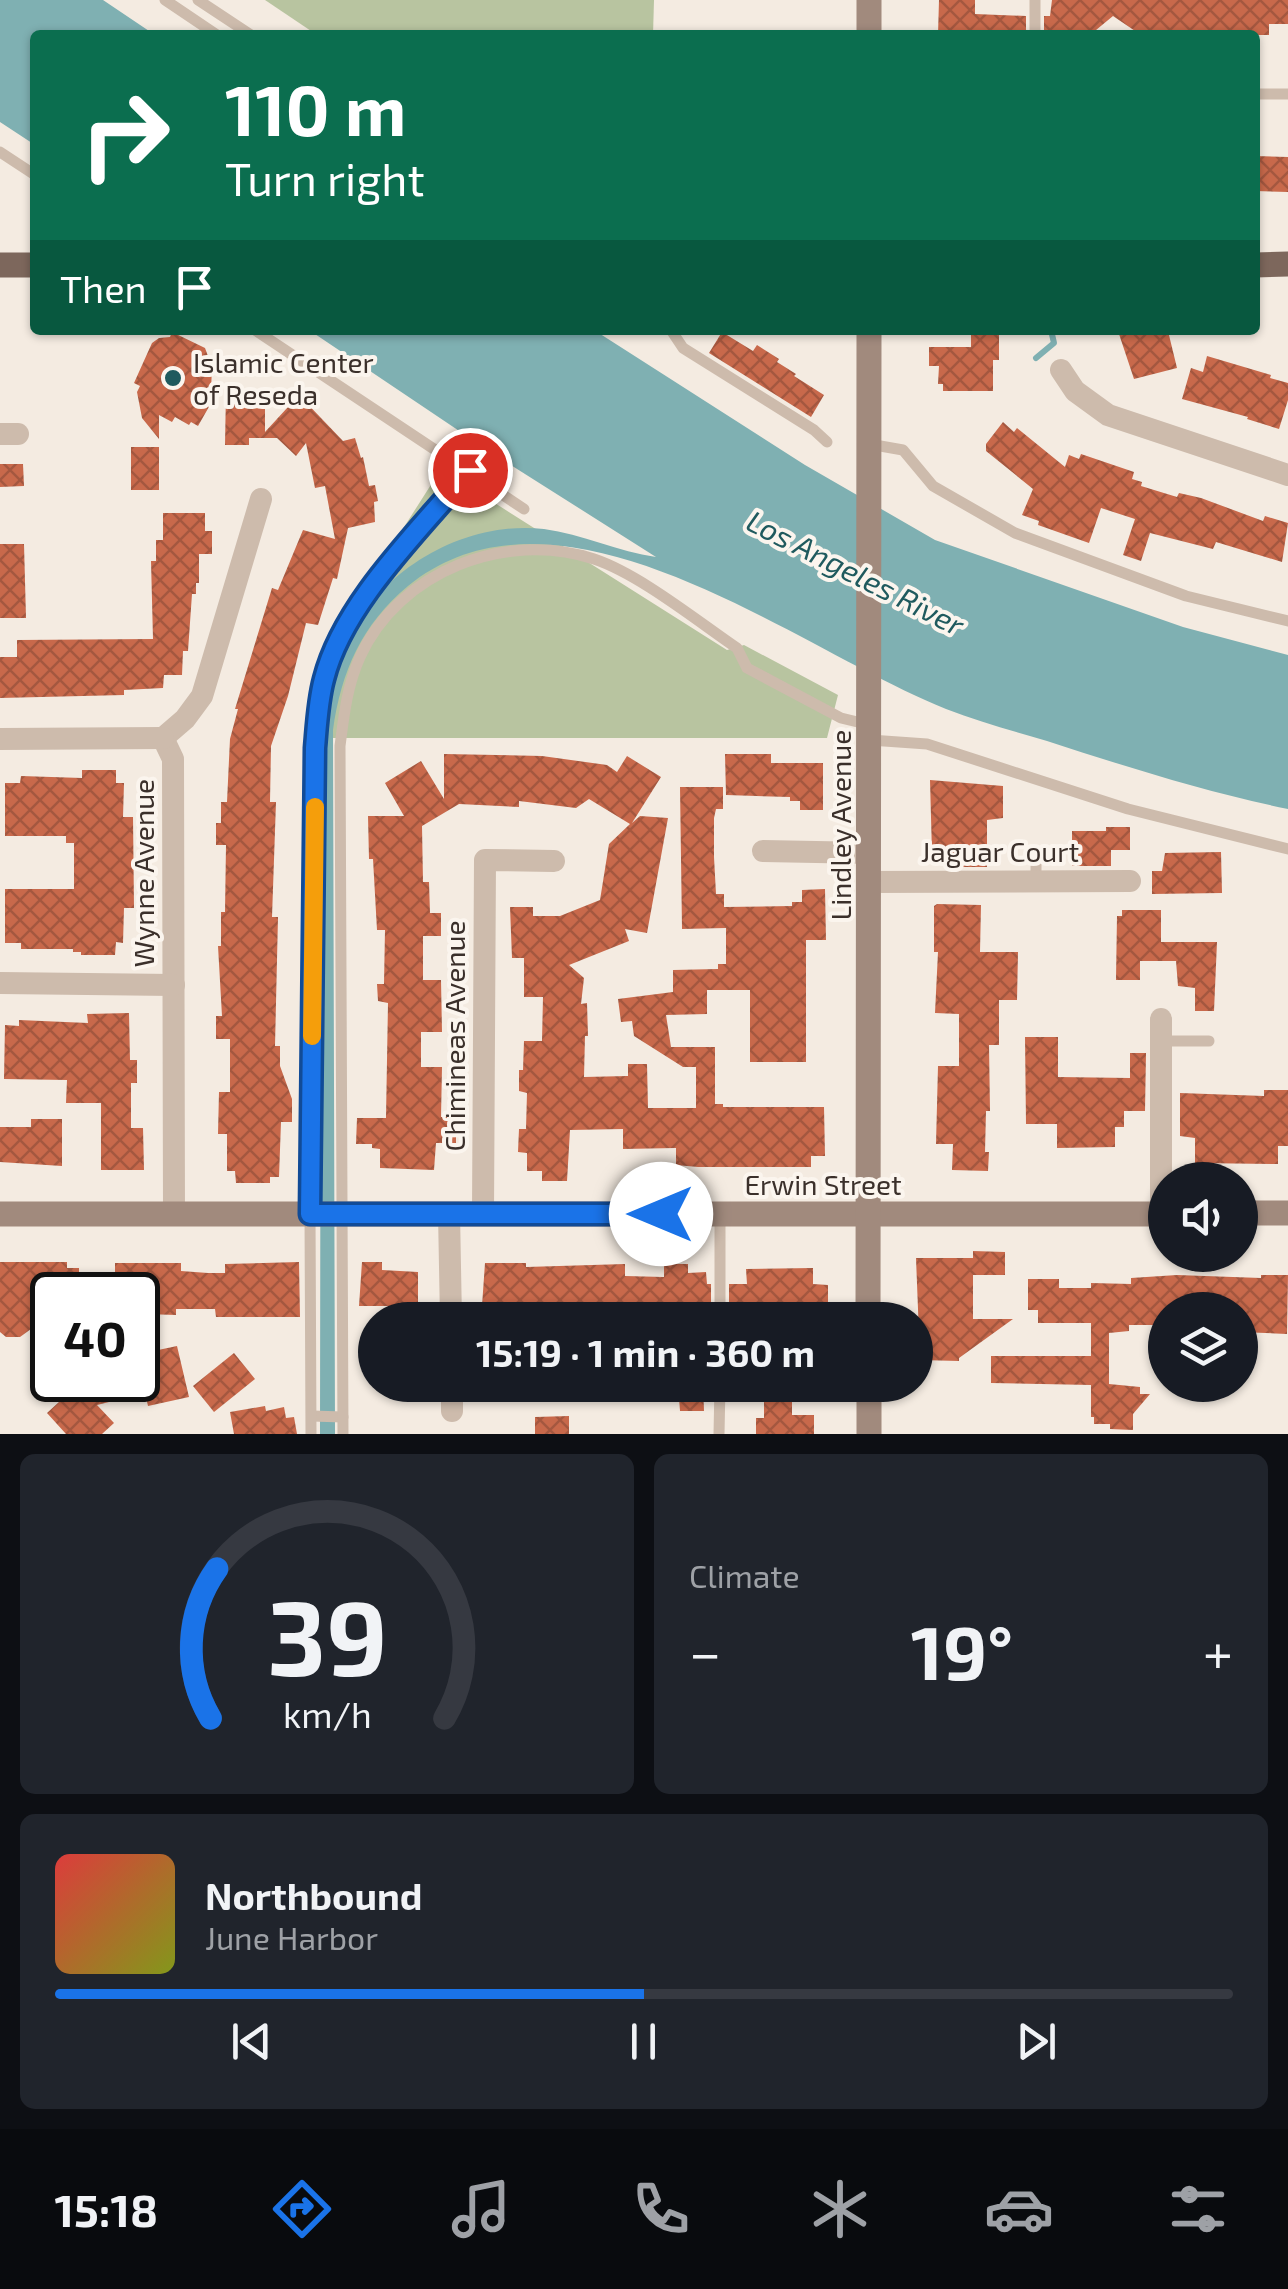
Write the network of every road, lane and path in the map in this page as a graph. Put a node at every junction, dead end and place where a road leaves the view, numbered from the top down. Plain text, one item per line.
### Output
1 (165, 0) edge
2 (198, 0) edge
3 (869, 0) edge
4 (1035, 0) edge
5 (210, 30) edge
6 (243, 30) edge
7 (869, 30) edge
8 (1035, 30) edge
9 (1260, 94) edge
10 (1288, 94) edge
11 (0, 152) edge
12 (30, 172) edge
13 (1288, 264) edge
14 (1260, 265) edge
15 (0, 266) edge
16 (30, 266) edge
17 (263, 335) edge
18 (674, 335) edge
19 (869, 335) edge
20 (1061, 370) dead end
21 (827, 442) dead end
22 (869, 450) junction
23 (470, 470) junction
24 (1288, 474) edge
25 (261, 499) dead end
26 (524, 509) dead end
27 (1288, 621) edge
28 (870, 728) junction
29 (163, 738) junction
30 (0, 739) edge
31 (1288, 849) edge
32 (763, 851) dead end
33 (870, 853) junction
34 (554, 862) dead end
35 (1130, 881) dead end
36 (870, 882) junction
37 (0, 983) edge
38 (174, 984) junction
39 (1161, 1030) joint
40 (1209, 1041) dead end
41 (1162, 1162) edge
42 (449, 1213) junction
43 (483, 1213) junction
44 (1258, 1213) edge
45 (1288, 1213) edge
46 (0, 1214) edge
47 (174, 1214) junction
48 (326, 1214) junction
49 (720, 1214) junction
50 (868, 1214) junction
51 (1148, 1214) edge
52 (450, 1302) edge
53 (720, 1302) edge
54 (868, 1302) edge
55 (452, 1402) edge
56 (720, 1402) edge
57 (869, 1402) edge
58 (452, 1411) dead end
59 (314, 1416) junction
60 (341, 1416) junction
61 (312, 1434) edge
62 (343, 1434) edge
63 (720, 1434) edge
64 (869, 1434) edge

1 - 5 lane
2 - 6 lane
3 - 7 street
4 - 8 lane
9 - 10 lane
11 - 12 lane
13 - 14 main road
15 - 16 main road
17 - 23 lane
18 - 21 lane
19 - 22 street, Lindley Avenue
20 - 24 street
22 - 27 lane
22 - 28 street, Lindley Avenue
23 - 26 lane
23 - 48 lane
25 - 29 street, Wynne Avenue
28 - 31 lane
28 - 33 street, Lindley Avenue
28 - 48 lane
29 - 30 street
29 - 38 street, Wynne Avenue
32 - 33 street
33 - 36 street, Lindley Avenue
34 - 43 street, Chimineas Avenue
35 - 36 street, Jaguar Court
36 - 50 street, Lindley Avenue
37 - 38 street
38 - 47 street, Wynne Avenue
39 - 40 lane
39 - 41 street
42 - 43 street, Erwin Street
42 - 48 street, Erwin Street
42 - 52 street
43 - 49 street, Erwin Street
44 - 45 street
46 - 47 street, Erwin Street
47 - 48 street, Erwin Street
48 - 59 lane
48 - 60 lane
49 - 50 street, Erwin Street
49 - 53 lane
50 - 51 street, Erwin Street
50 - 54 street, Lindley Avenue
55 - 58 street
56 - 63 lane
57 - 64 street
59 - 60 lane
59 - 61 lane
60 - 62 lane

